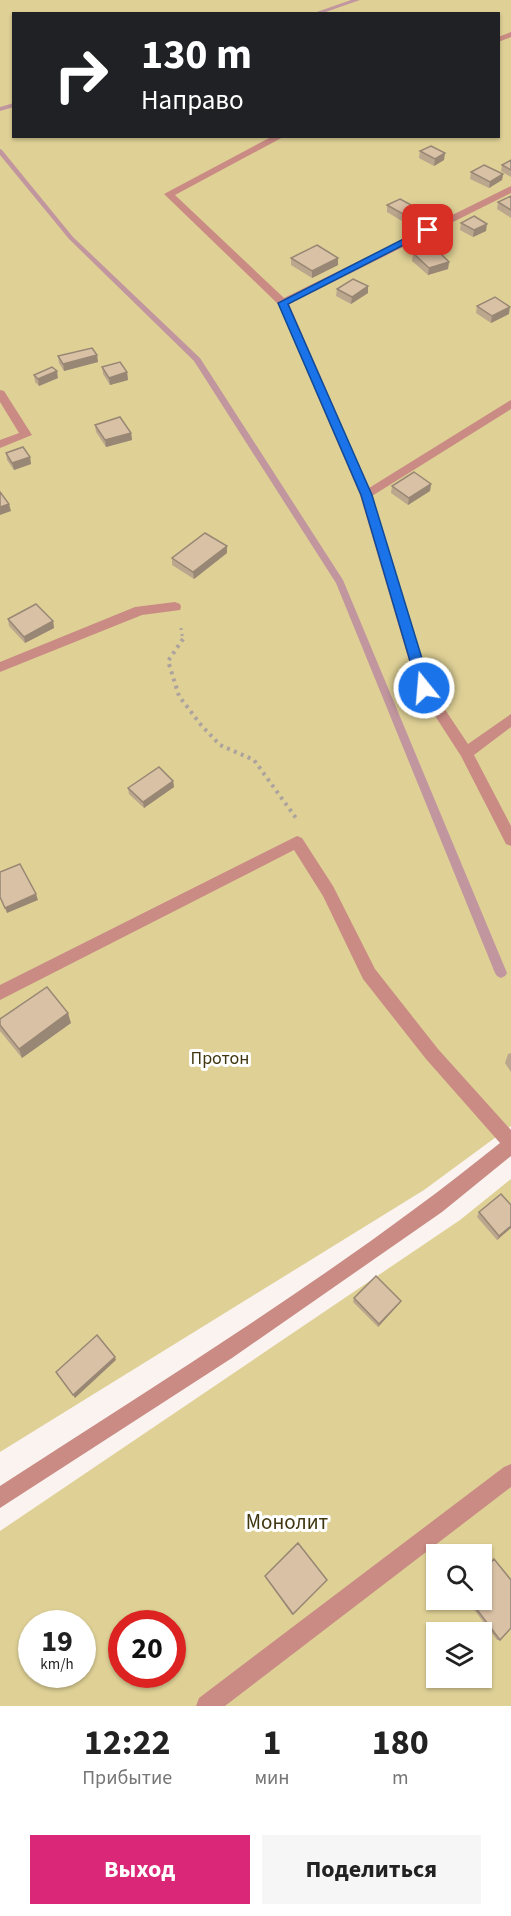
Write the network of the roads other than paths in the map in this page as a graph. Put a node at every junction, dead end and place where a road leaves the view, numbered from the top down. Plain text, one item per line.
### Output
1 (277, 138) edge
2 (511, 189) edge
3 (283, 303) junction
4 (0, 393) edge
5 (511, 404) edge
6 (0, 444) edge
7 (366, 495) junction
8 (176, 607) road end
9 (0, 667) edge
10 (511, 719) edge
11 (466, 753) junction
12 (511, 840) edge
13 (0, 993) edge
14 (511, 1144) edge
15 (511, 1474) edge
16 (0, 1498) edge
17 (207, 1706) edge

1 - 3 lane
2 - 3 lane
3 - 7 lane
4 - 6 lane
5 - 7 lane
7 - 11 lane
8 - 9 lane
10 - 11 lane
11 - 12 lane
13 - 14 lane
14 - 16 lane
15 - 17 lane

